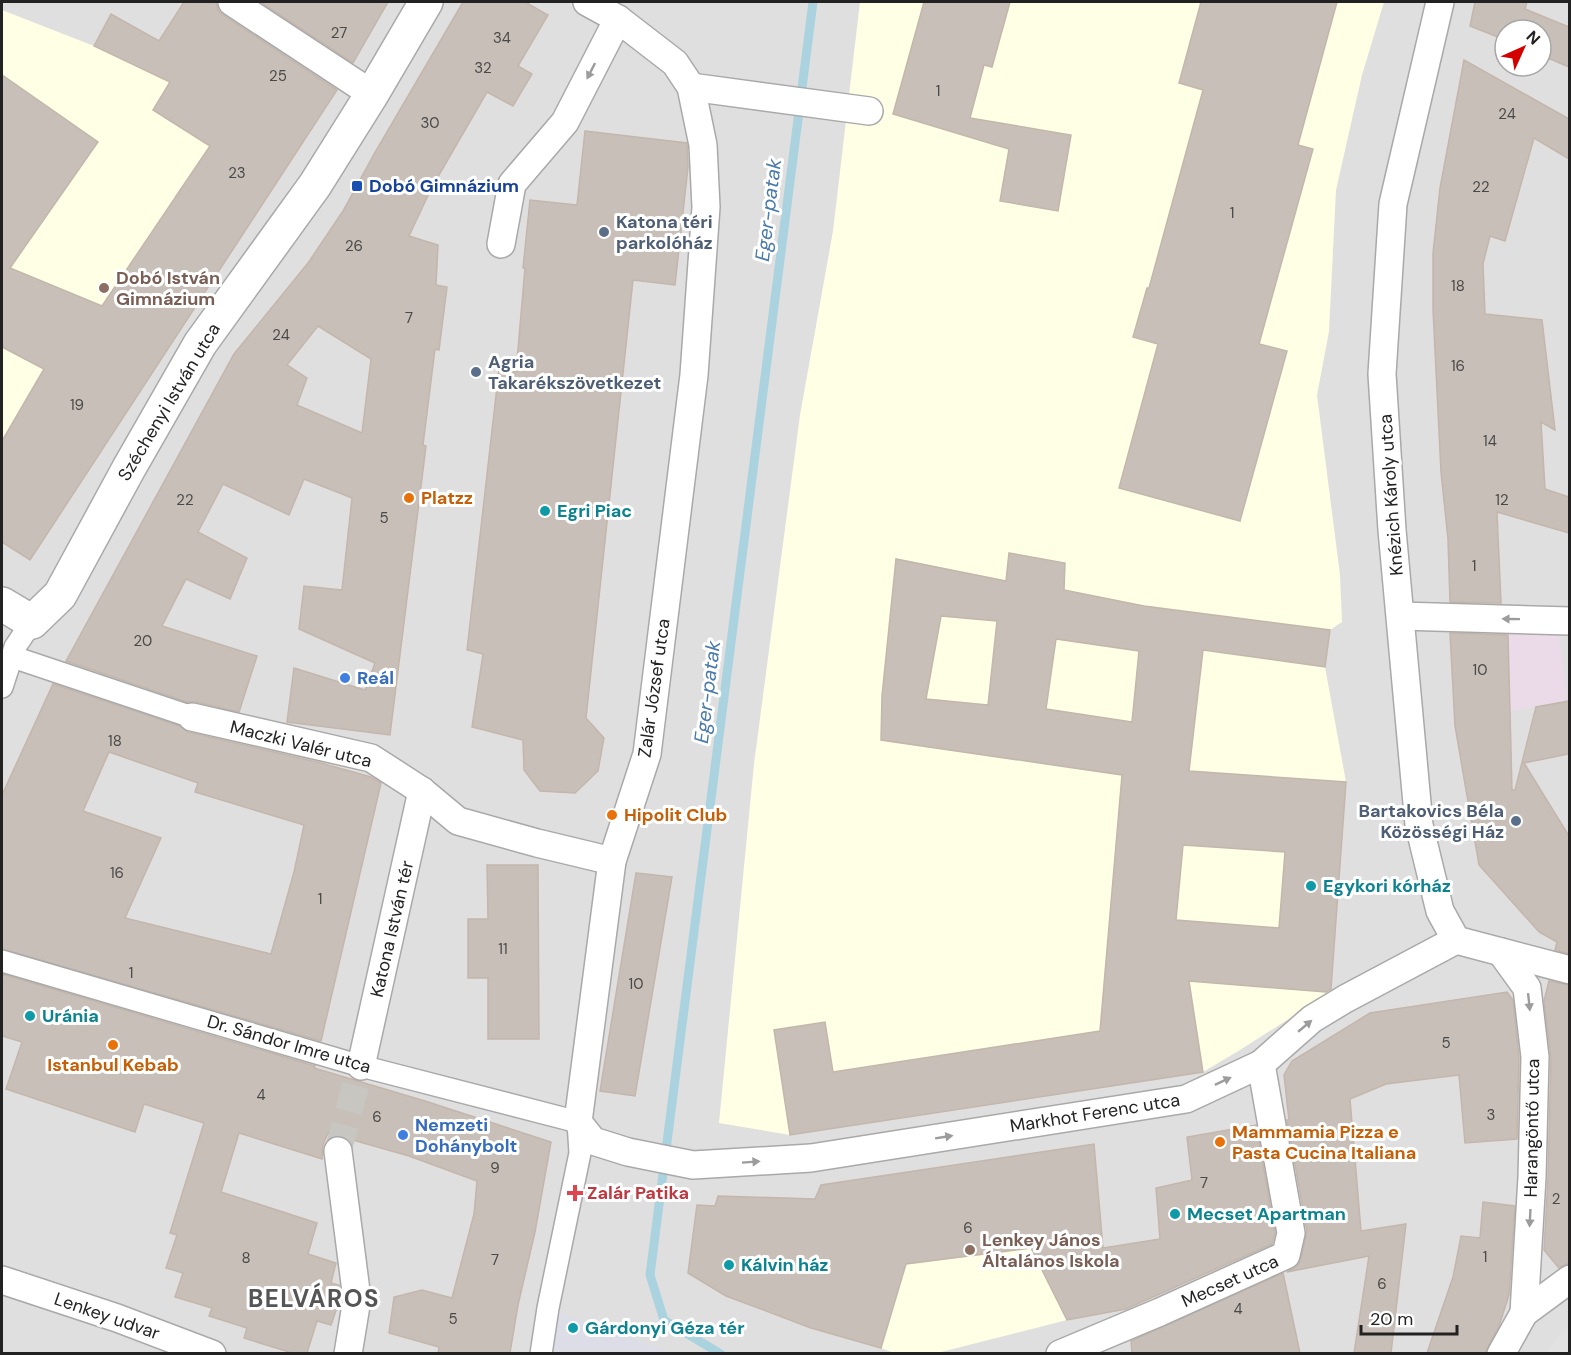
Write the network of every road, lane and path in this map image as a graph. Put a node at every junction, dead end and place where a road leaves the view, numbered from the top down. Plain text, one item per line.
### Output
1 (232, 2) edge
2 (426, 2) edge
3 (587, 2) edge
4 (1440, 2) edge
5 (618, 19) junction
6 (691, 87) junction
7 (372, 93) junction
8 (869, 111) dead end
9 (501, 244) dead end
10 (2, 604) edge
11 (1401, 616) junction
12 (1569, 621) edge
13 (32, 622) junction
14 (13, 657) junction
15 (2, 687) edge
16 (192, 717) joint
17 (422, 791) junction
18 (612, 861) junction
19 (1456, 940) junction
20 (1501, 952) junction
21 (2, 961) edge
22 (1569, 970) edge
23 (1261, 1064) junction
24 (361, 1066) junction
25 (578, 1122) junction
26 (338, 1151) tunnel mouth
27 (1569, 1279) edge
28 (2, 1280) edge
29 (1524, 1313) junction
30 (212, 1353) edge
31 (348, 1353) edge
32 (541, 1353) edge
33 (1060, 1353) edge
34 (1501, 1353) edge

1 - 7 street
2 - 7 street, Széchenyi István utca
3 - 5 street
4 - 11 street, Knézich Károly utca
5 - 6 street
5 -> 9 street
6 - 8 street
6 - 18 street, Zalár József utca
7 - 13 street, Széchenyi István utca
10 - 13 street
12 -> 11 street
11 - 19 street, Knézich Károly utca
13 - 14 street, Széchenyi István utca
14 - 15 street, Széchenyi István utca
14 - 16 street, Maczki Valér utca
16 - 17 street, Maczki Valér utca
17 - 18 street, Maczki Valér utca
17 - 24 street, Katona István tér
18 - 25 street, Zalár József utca
19 - 20 street
23 -> 19 street, Markhot Ferenc utca
20 - 22 street
20 -> 29 street, Harangöntő utca
21 - 24 street, Dr. Sándor Imre utca
25 -> 23 street, Markhot Ferenc utca
23 - 33 street, Mecset utca
24 - 25 street, Dr. Sándor Imre utca
25 - 32 street, Zalár József utca
26 - 31 street
27 - 29 street
28 - 30 street, Lenkey udvar
29 - 34 street

